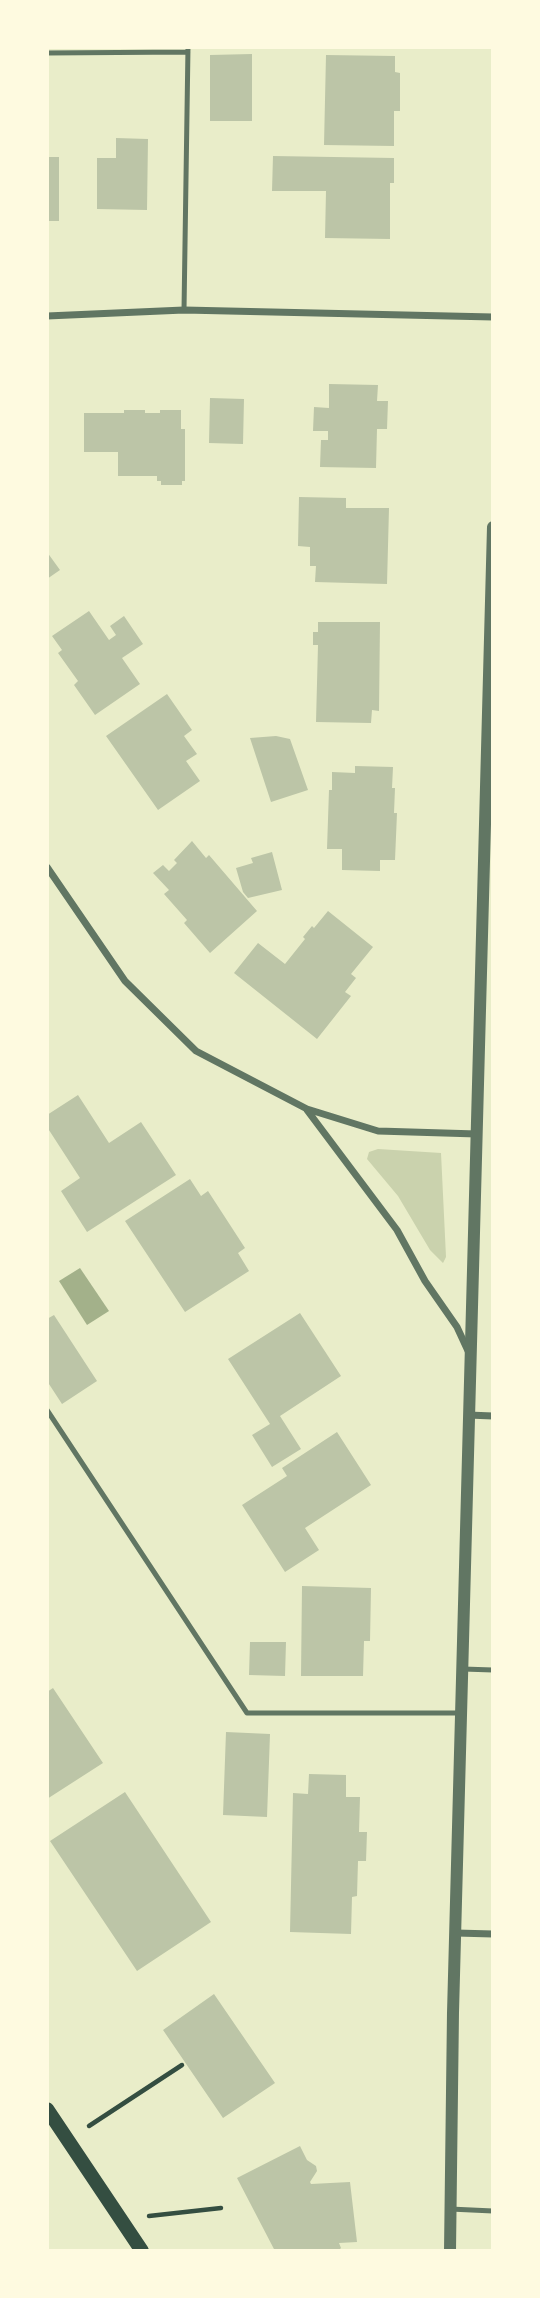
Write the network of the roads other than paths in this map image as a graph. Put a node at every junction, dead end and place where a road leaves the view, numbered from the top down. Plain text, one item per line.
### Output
1 (188, 50) edge
2 (47, 53) edge
3 (184, 310) junction
4 (47, 316) edge
5 (493, 317) edge
6 (493, 527) edge
7 (47, 867) edge
8 (307, 1109) junction
9 (477, 1134) junction
10 (471, 1356) junction
11 (47, 1410) edge
12 (468, 1415) junction
13 (493, 1416) edge
14 (463, 1669) junction
15 (493, 1670) edge
16 (462, 1713) junction
17 (456, 1933) junction
18 (493, 1934) edge
19 (47, 2109) edge
20 (450, 2209) junction
21 (493, 2211) edge
22 (142, 2251) edge
23 (450, 2251) edge

1 - 2 lane
1 - 3 lane
3 - 4 street
3 - 5 street
6 - 9 street
7 - 8 street
8 - 9 street
8 - 10 street
9 - 10 street
10 - 12 street
11 - 16 lane
12 - 13 street
12 - 14 street
14 - 15 lane
14 - 16 street
16 - 17 street
17 - 18 street
17 - 20 street
19 - 22 main road
20 - 21 lane
20 - 23 street

